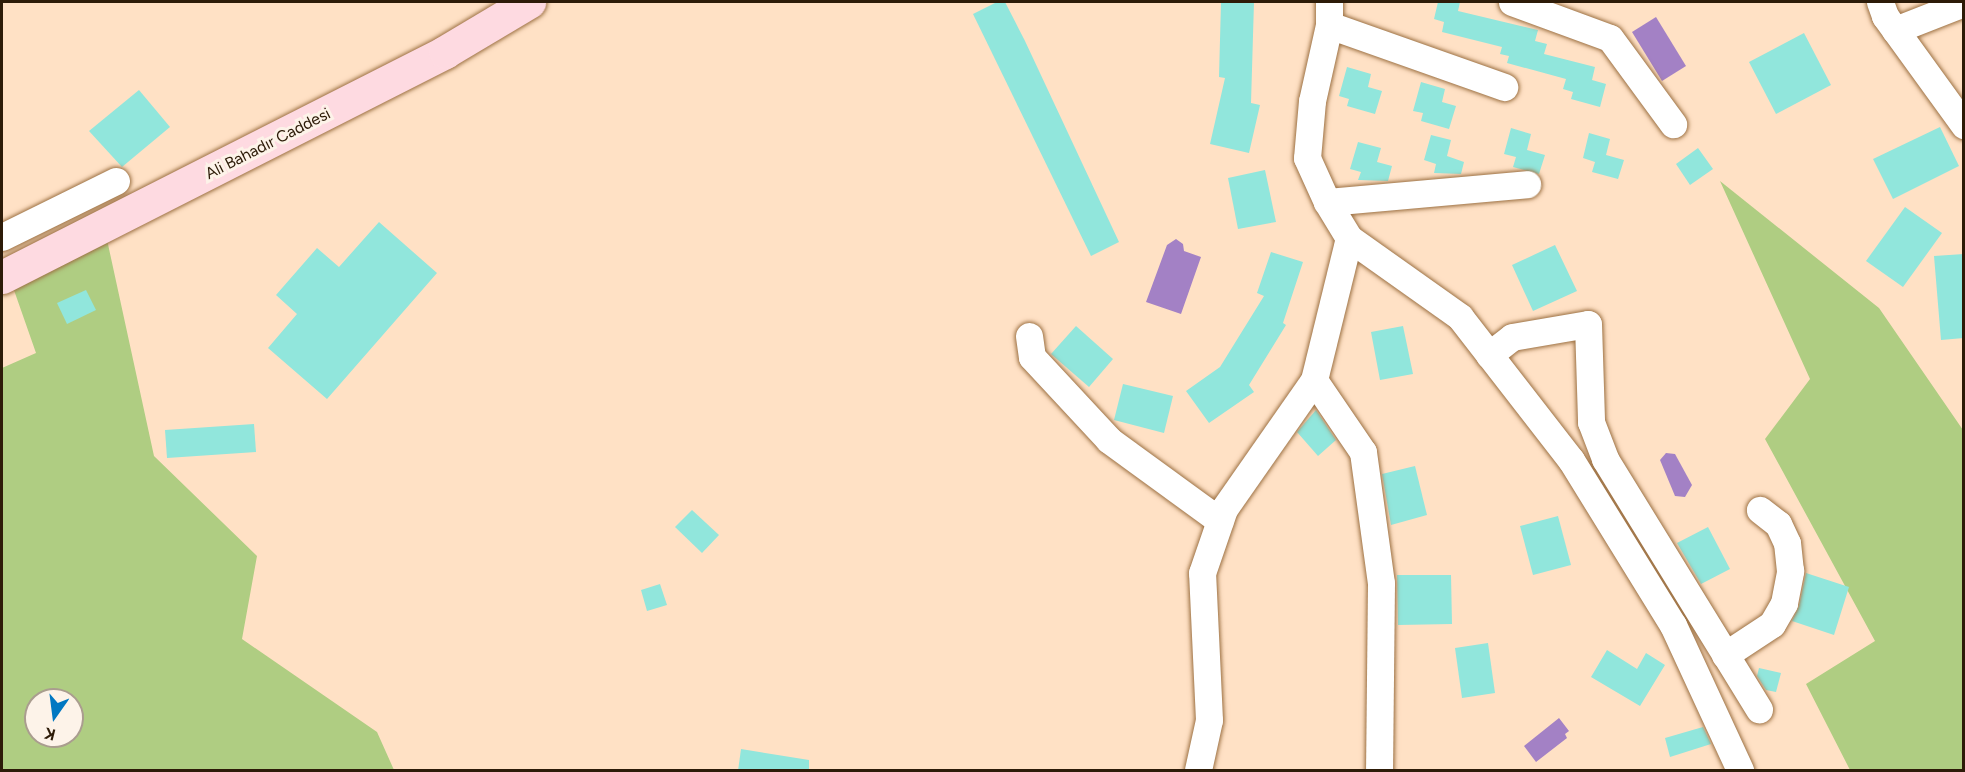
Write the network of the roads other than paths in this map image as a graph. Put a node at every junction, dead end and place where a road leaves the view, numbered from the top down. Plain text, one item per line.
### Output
1 (529, 2) edge
2 (1512, 2) edge
3 (1880, 2) edge
4 (1964, 3) edge
5 (1329, 13) edge
6 (1895, 30) junction
7 (1504, 87) dead end
8 (1673, 124) dead end
9 (1964, 125) edge
10 (116, 181) dead end
11 (1527, 184) dead end
12 (1327, 202) junction
13 (2, 237) edge
14 (1349, 238) junction
15 (2, 277) edge
16 (1029, 336) dead end
17 (1489, 355) junction
18 (1314, 380) junction
19 (1760, 510) dead end
20 (1220, 521) junction
21 (1725, 655) junction
22 (1759, 709) dead end
23 (1730, 765) edge
24 (1198, 771) edge
25 (1379, 771) edge

1 - 15 main road, Ali Bahadır Caddesi
2 - 8 street
3 - 6 street
4 - 6 street
5 - 7 street
5 - 12 street
6 - 9 street
10 - 13 street
11 - 12 street
12 - 14 street
14 - 17 street
14 - 18 street
16 - 20 street
17 - 21 street
17 - 23 street
18 - 20 street
18 - 25 street
19 - 21 street
20 - 24 street
21 - 22 street

